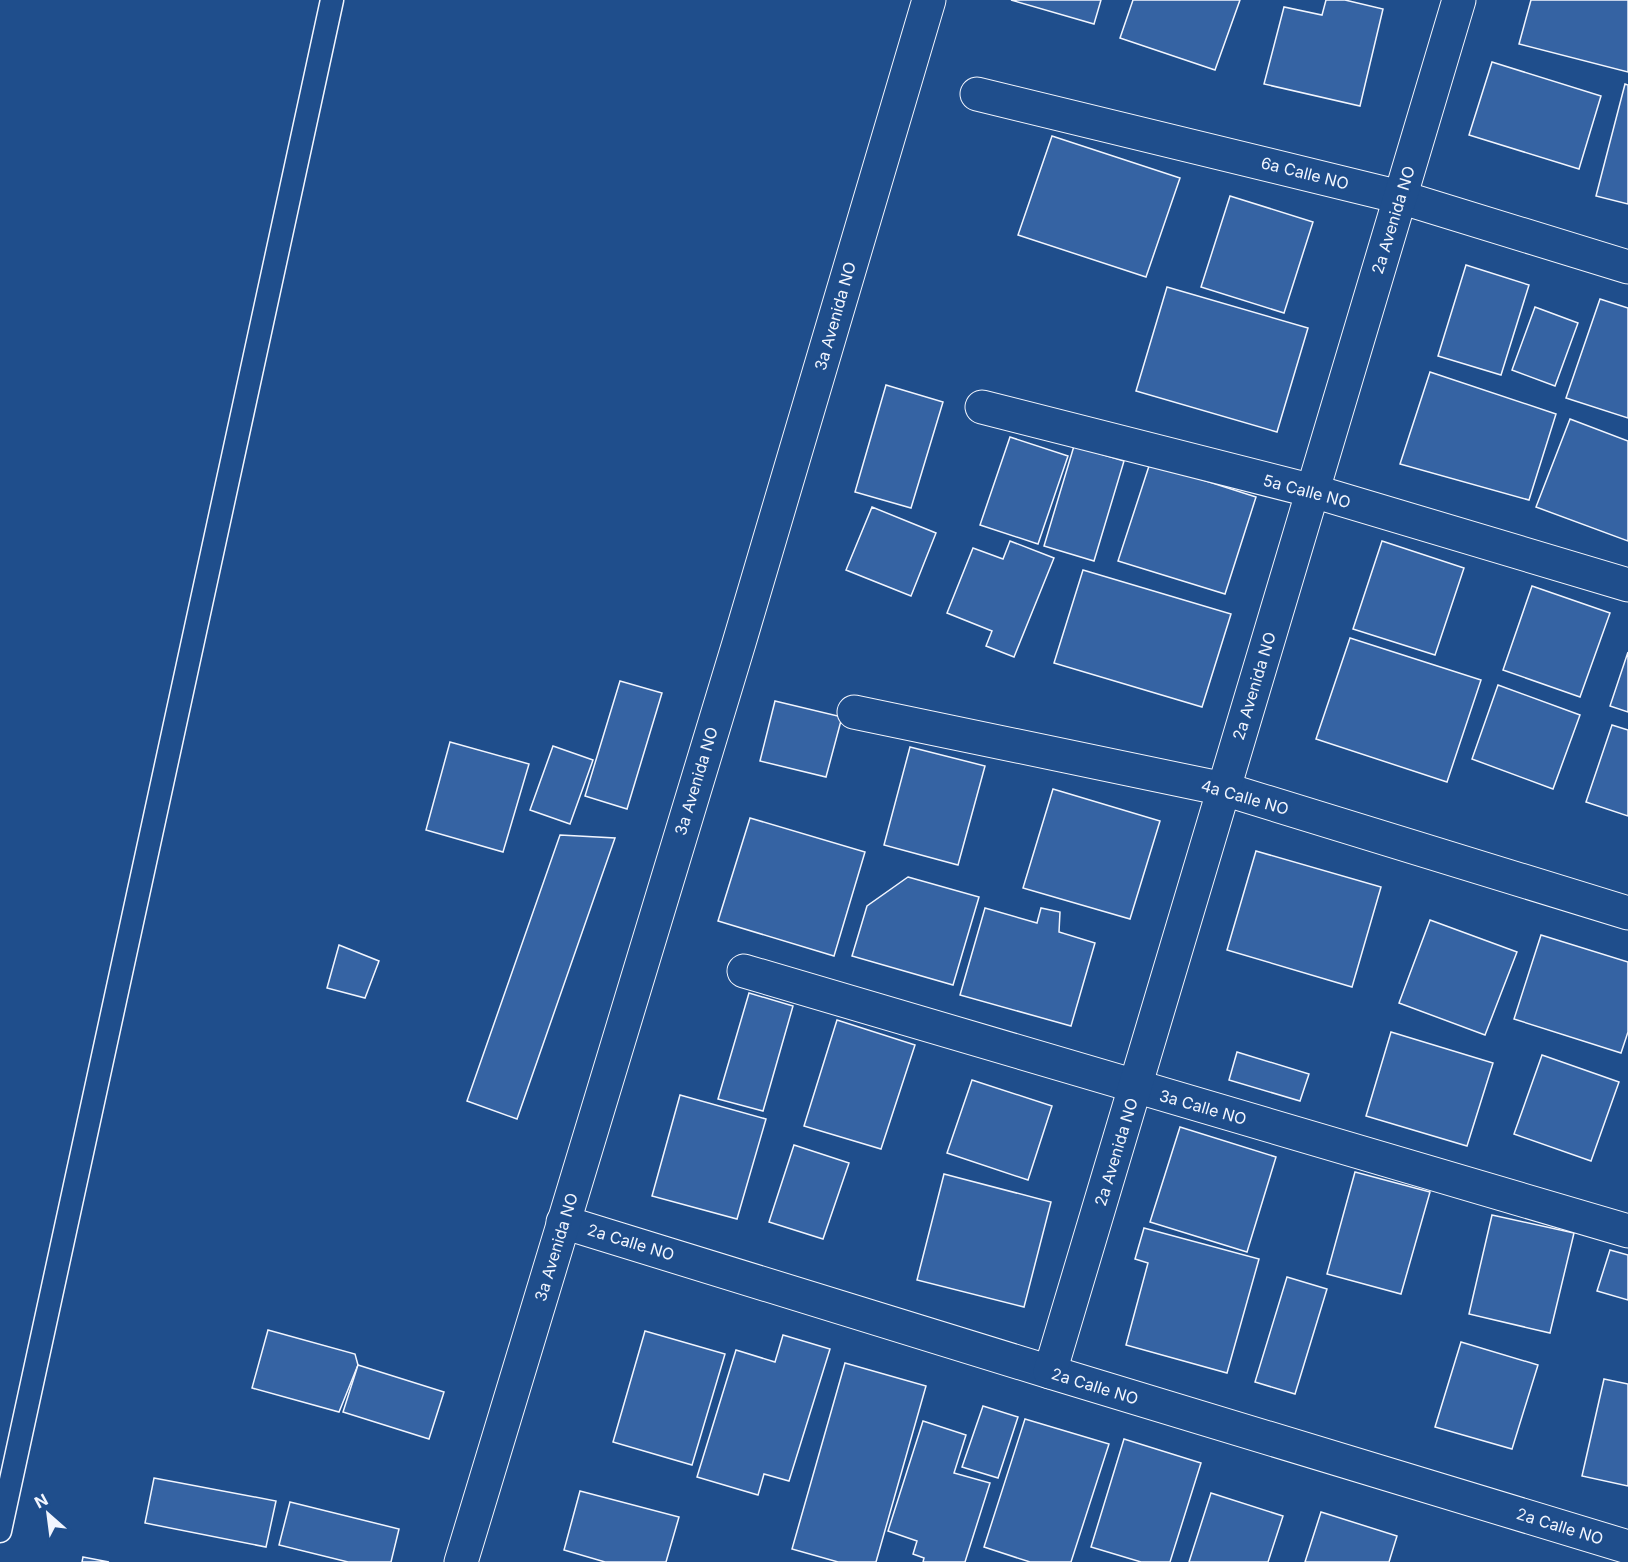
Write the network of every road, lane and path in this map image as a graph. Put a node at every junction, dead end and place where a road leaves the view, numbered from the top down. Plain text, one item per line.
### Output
1 (332, 0) edge
2 (929, 0) edge
3 (1459, 0) edge
4 (977, 94) dead end
5 (1400, 197) junction
6 (1628, 267) edge
7 (982, 407) dead end
8 (1313, 491) junction
9 (1628, 585) edge
10 (854, 712) dead end
11 (1224, 789) junction
12 (1628, 913) edge
13 (744, 971) dead end
14 (1135, 1087) junction
15 (563, 1222) junction
16 (1628, 1231) edge
17 (1050, 1372) junction
18 (0, 1531) edge
19 (1625, 1552) edge
20 (461, 1562) edge

1 - 18 lane
2 - 15 street, 3a Avenida NO
3 - 5 street, 2a Avenida NO
4 - 5 street, 6a Calle NO
5 - 6 street, 6a Calle NO
5 - 8 street, 2a Avenida NO
7 - 8 street, 5a Calle NO
8 - 9 street, 5a Calle NO
8 - 11 street, 2a Avenida NO
10 - 11 street, 4a Calle NO
11 - 12 street, 4a Calle NO
11 - 14 street, 2a Avenida NO
13 - 14 street, 3a Calle NO
14 - 16 street, 3a Calle NO
14 - 17 street, 2a Avenida NO
15 - 17 street, 2a Calle NO
15 - 20 street, 3a Avenida NO
17 - 19 street, 2a Calle NO

